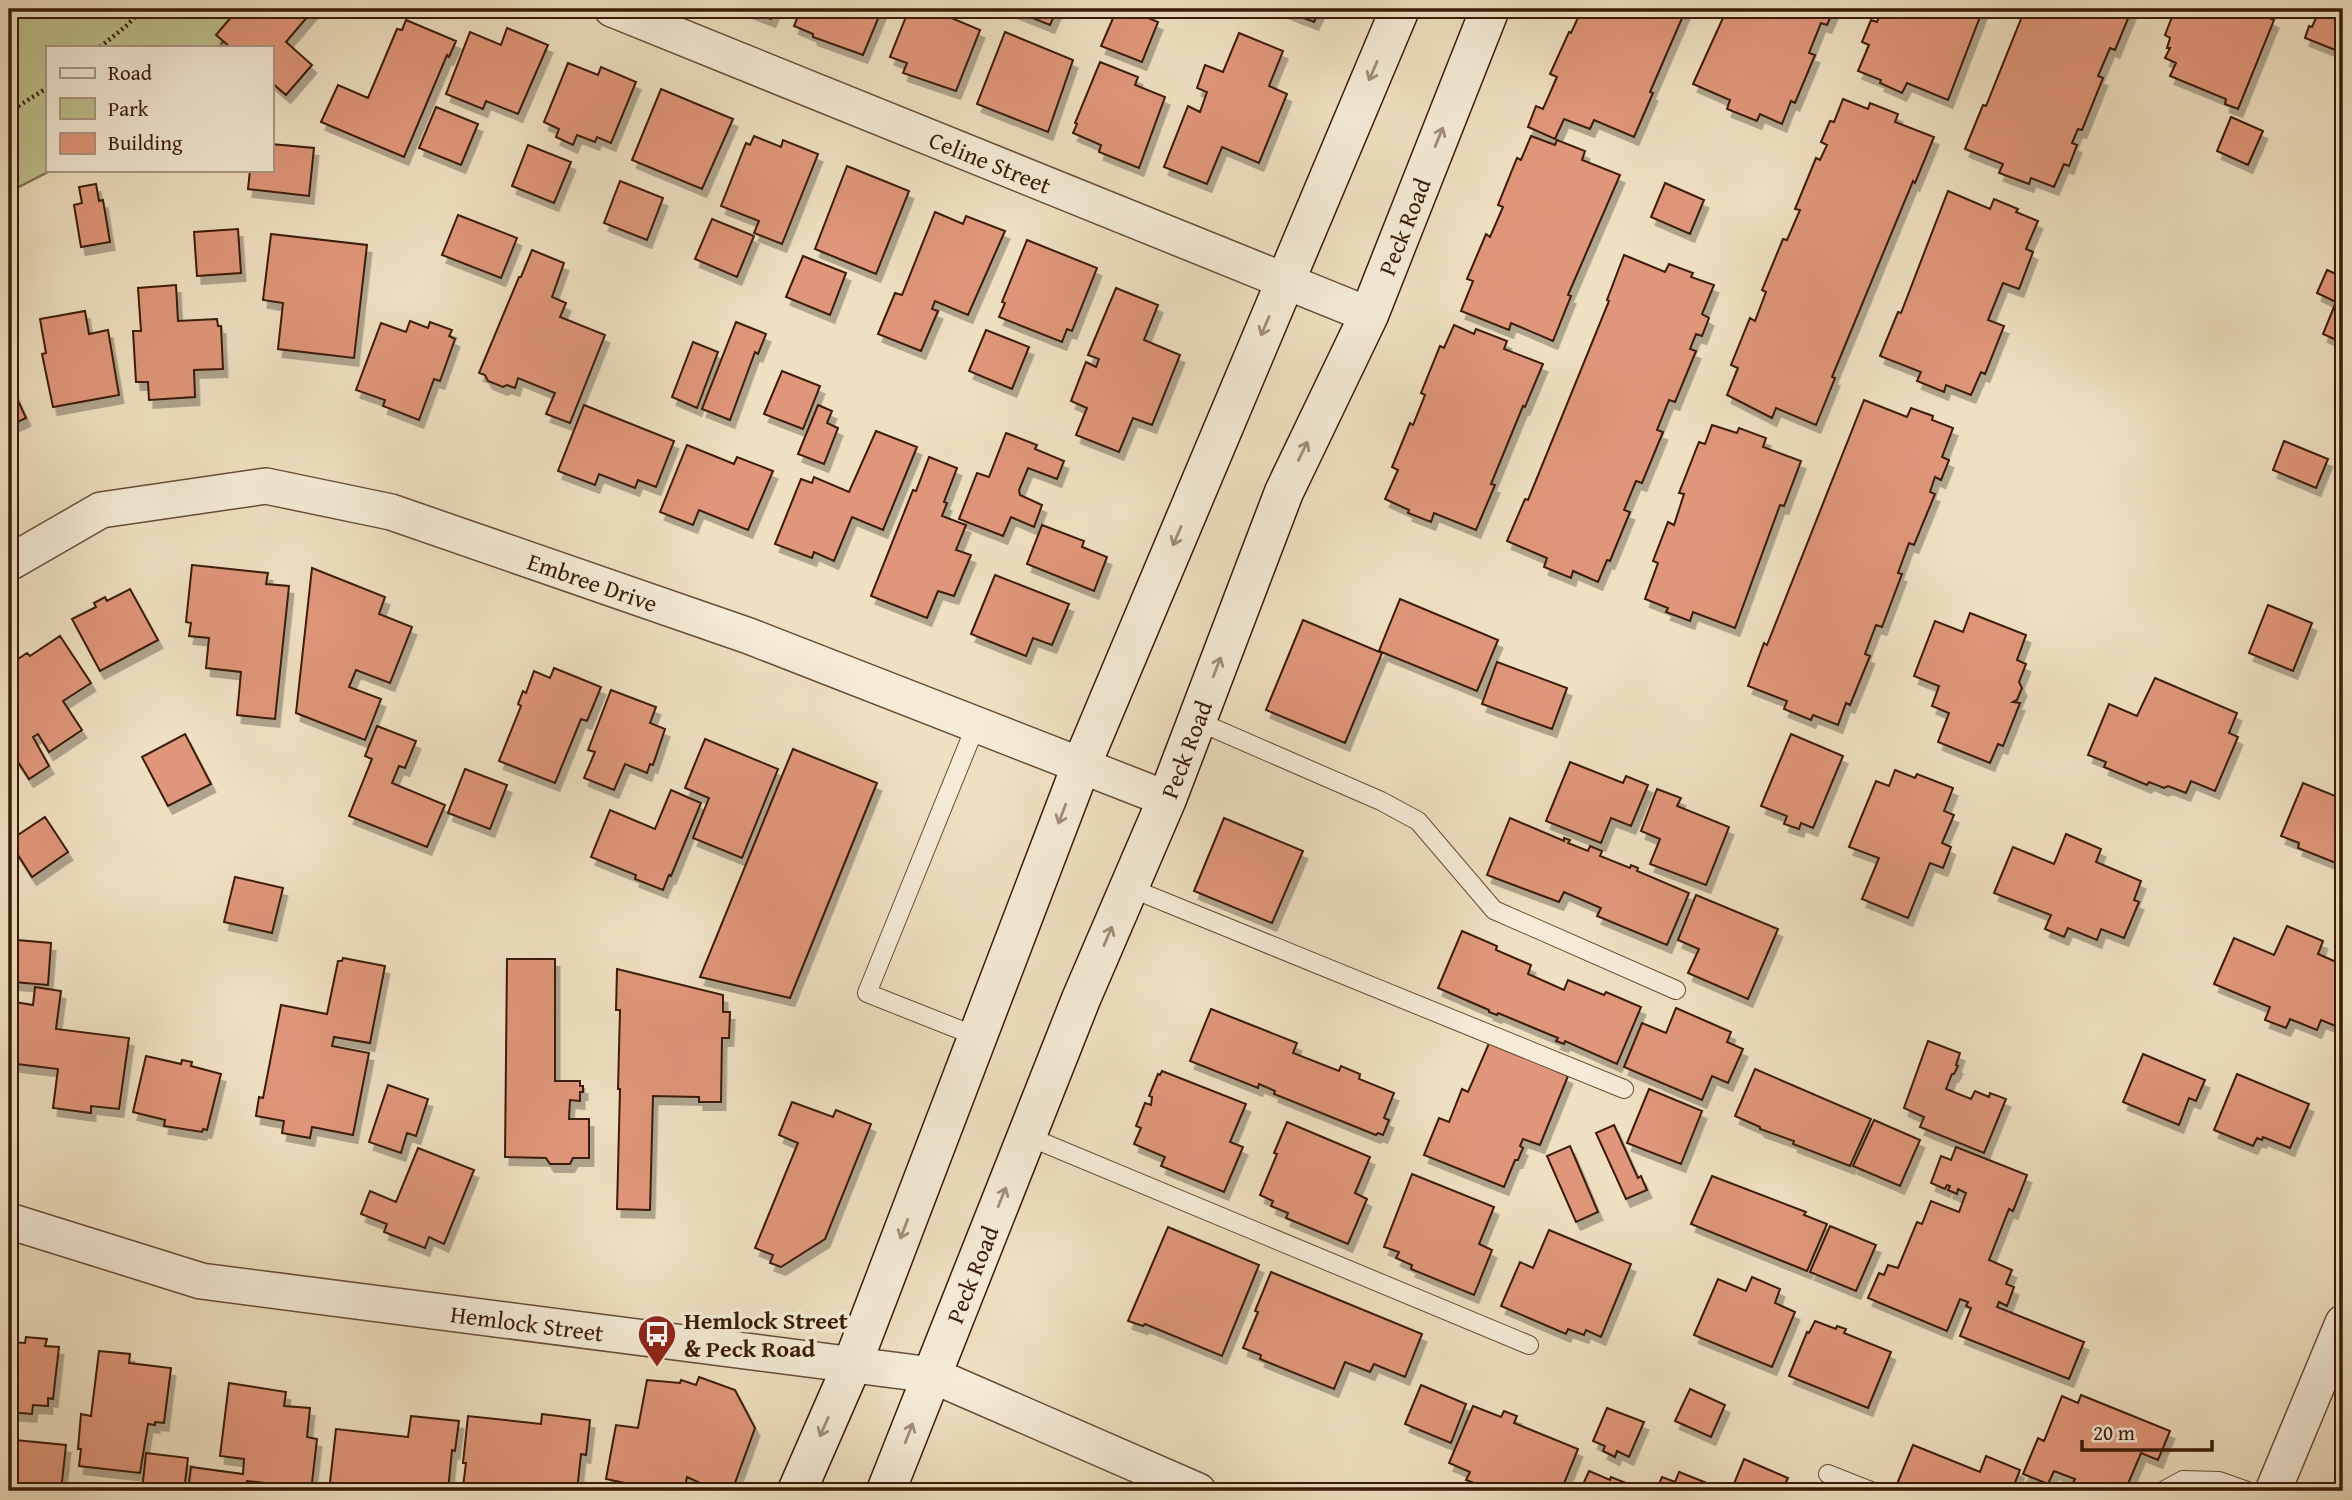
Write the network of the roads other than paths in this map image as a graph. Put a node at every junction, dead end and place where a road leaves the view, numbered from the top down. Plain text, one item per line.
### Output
1 (612, 9) edge
2 (1400, 9) edge
3 (1490, 9) edge
4 (1284, 280) junction
5 (1369, 315) junction
6 (9, 563) edge
7 (1197, 721) junction
8 (976, 725) junction
9 (1081, 766) junction
10 (1167, 799) junction
11 (1128, 887) junction
12 (1676, 990) dead end
13 (978, 1037) junction
14 (1624, 1089) dead end
15 (1027, 1136) junction
16 (9, 1221) edge
17 (2343, 1323) edge
18 (1529, 1345) dead end
19 (852, 1364) junction
20 (932, 1375) junction
21 (1828, 1474) dead end
22 (797, 1491) edge
23 (886, 1491) edge
24 (1198, 1491) edge
25 (1871, 1491) edge
26 (2163, 1491) edge
27 (2247, 1491) edge
28 (2273, 1491) edge

1 - 4 street, Celine Street
2 -> 4 main road
5 -> 3 main road, Peck Road
4 - 5 street, Celine Street
4 -> 9 main road
7 -> 5 main road, Peck Road
6 - 8 street, Embree Drive
7 - 10 main road, Peck Road
7 - 12 lane
8 - 9 street, Embree Drive
8 - 13 lane
9 - 10 street, Embree Drive
9 -> 13 main road
10 - 11 main road, Peck Road
11 - 14 lane
15 -> 11 main road, Peck Road
13 -> 19 main road
15 - 18 lane
20 -> 15 main road, Peck Road
16 - 19 street, Hemlock Street
17 - 28 street
19 - 20 street, Hemlock Street
19 -> 22 main road
23 -> 20 main road, Peck Road
20 - 24 street, Hemlock Street
21 - 25 lane
26 - 27 lane

